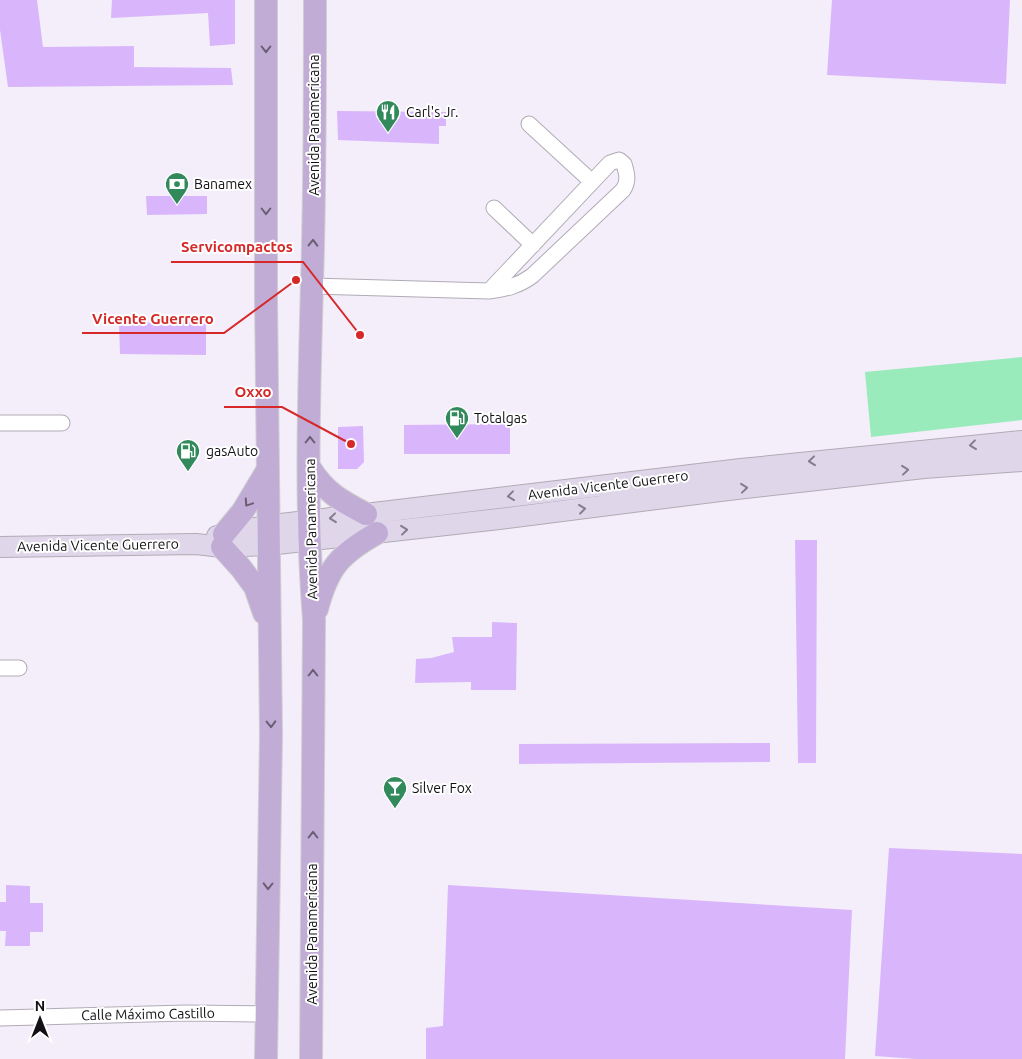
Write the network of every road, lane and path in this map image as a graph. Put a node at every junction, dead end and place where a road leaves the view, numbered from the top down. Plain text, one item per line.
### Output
1 (266, 0) edge
2 (315, 0) edge
3 (529, 124) dead end
4 (591, 181) junction
5 (494, 208) dead end
6 (533, 245) junction
7 (312, 286) junction
8 (489, 291) junction
9 (0, 423) edge
10 (62, 423) dead end
11 (1022, 441) edge
12 (1022, 461) edge
13 (269, 468) junction
14 (310, 468) junction
15 (366, 514) junction
16 (310, 530) junction
17 (377, 533) junction
18 (268, 536) junction
19 (223, 541) junction
20 (0, 547) edge
21 (314, 620) junction
22 (269, 625) junction
23 (0, 668) edge
24 (19, 668) dead end
25 (266, 1014) junction
26 (0, 1018) edge
27 (266, 1059) edge
28 (311, 1059) edge

1 -> 13 main road
7 -> 2 main road, Avenida Panamericana
3 - 4 street
4 - 6 street
4 - 8 street
5 - 6 street
6 - 8 street
7 - 8 street
14 -> 7 main road, Avenida Panamericana
9 - 10 street
11 -> 15 main road, Avenida Vicente Guerrero
17 -> 12 main road, Avenida Vicente Guerrero
13 - 18 main road
13 -> 19 main road
14 - 15 main road
14 - 16 main road, Avenida Panamericana
15 -> 16 main road, Avenida Vicente Guerrero
16 - 17 main road, Avenida Vicente Guerrero
16 - 18 main road, Avenida Vicente Guerrero
16 - 21 main road, Avenida Panamericana
17 - 21 main road
18 - 19 main road, Avenida Vicente Guerrero
18 - 22 main road
19 - 20 main road, Avenida Vicente Guerrero
19 - 22 main road
28 -> 21 main road, Avenida Panamericana
22 -> 25 main road
23 - 24 street
25 - 26 street, Calle Máximo Castillo
25 - 27 main road

